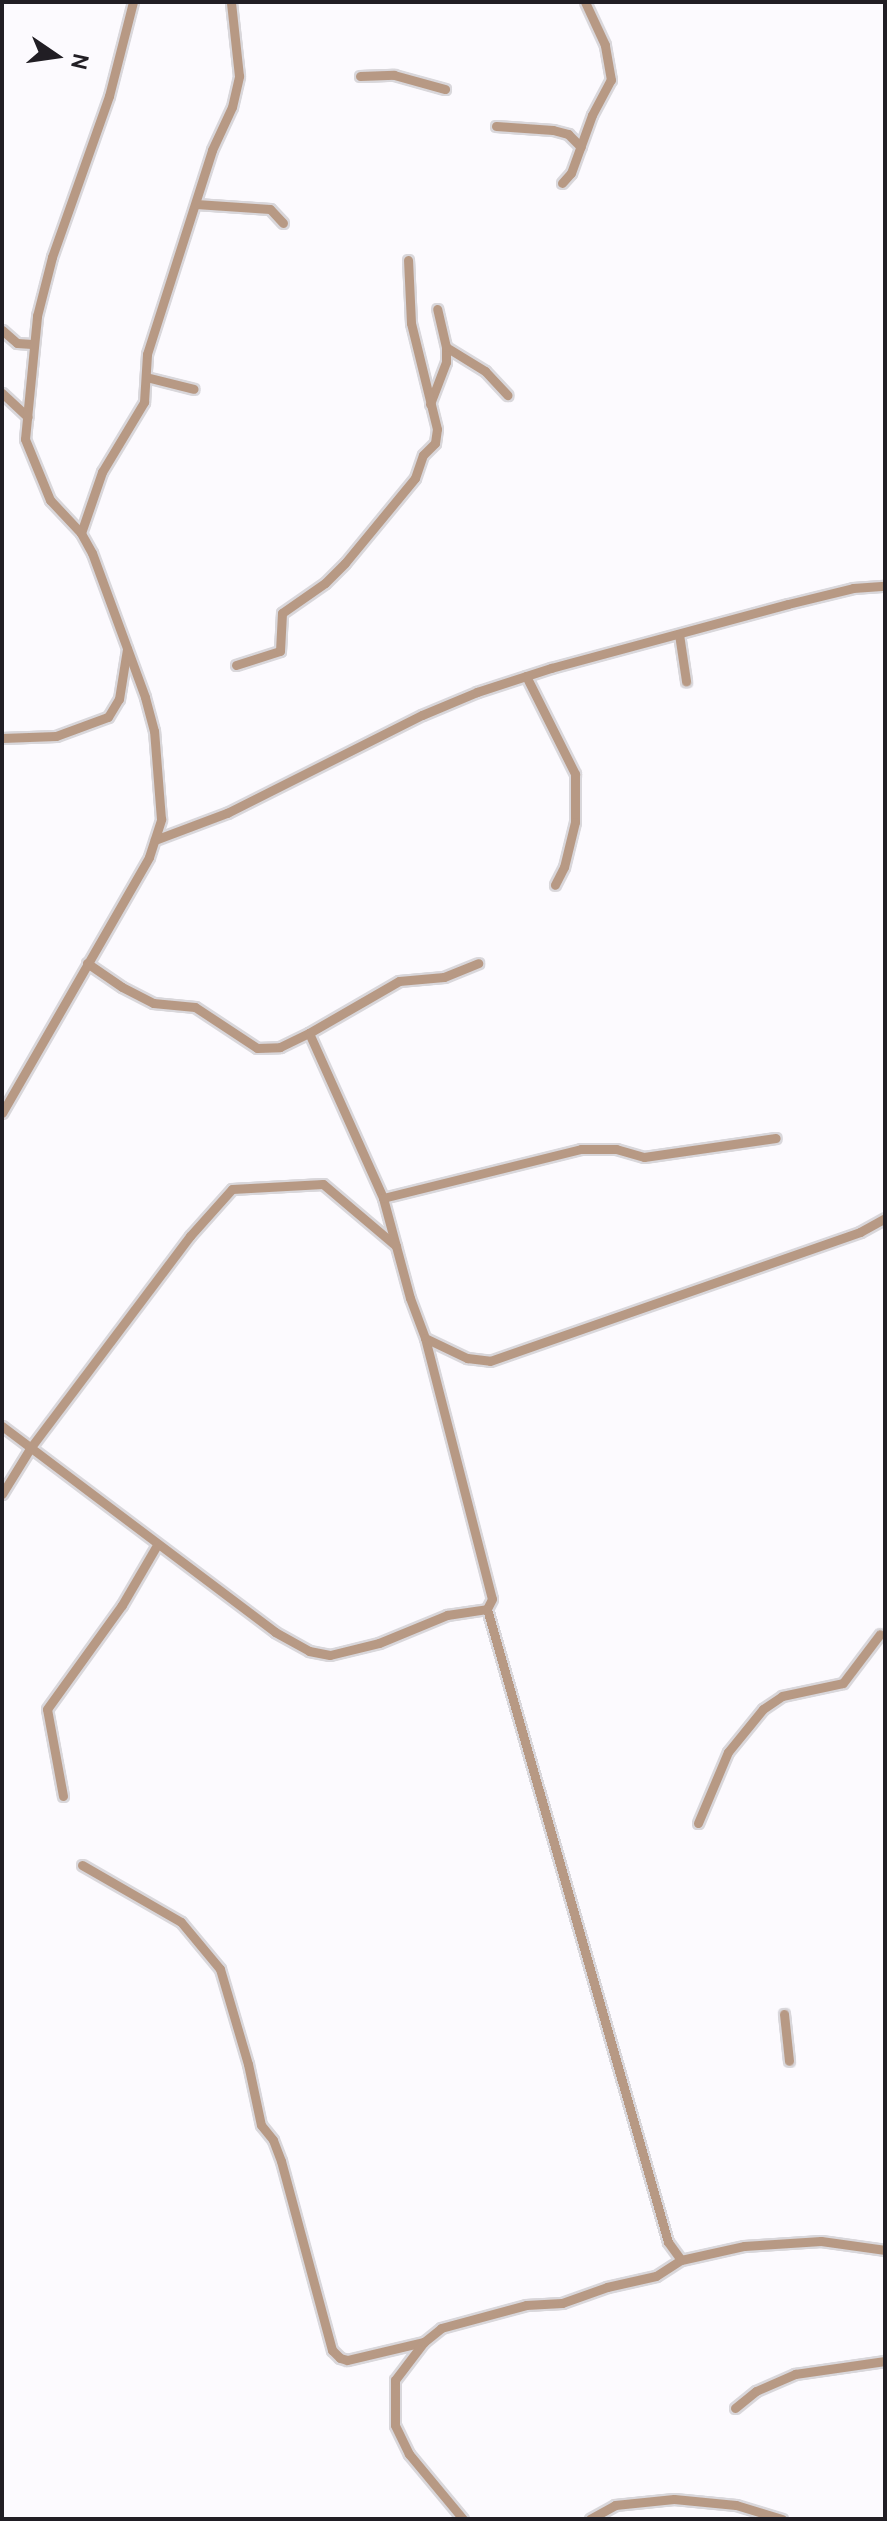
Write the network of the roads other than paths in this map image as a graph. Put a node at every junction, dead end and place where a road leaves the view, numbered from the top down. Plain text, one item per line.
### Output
1 (133, 2) edge
2 (231, 2) edge
3 (585, 2) edge
4 (360, 76) dead end
5 (445, 89) dead end
6 (496, 126) dead end
7 (581, 147) junction
8 (562, 183) dead end
9 (196, 204) junction
10 (283, 223) dead end
11 (408, 260) dead end
12 (437, 309) dead end
13 (2, 330) edge
14 (32, 344) junction
15 (446, 347) junction
16 (146, 377) junction
17 (194, 389) dead end
18 (3, 394) edge
19 (507, 395) dead end
20 (28, 398) junction
21 (430, 404) junction
22 (28, 417) junction
23 (81, 533) junction
24 (885, 586) edge
25 (679, 634) junction
26 (127, 649) junction
27 (236, 665) dead end
28 (526, 676) junction
29 (686, 681) dead end
30 (2, 738) edge
31 (155, 840) junction
32 (555, 885) dead end
33 (87, 963) junction
34 (478, 963) dead end
35 (309, 1033) junction
36 (2, 1113) edge
37 (776, 1138) dead end
38 (383, 1198) junction
39 (885, 1218) edge
40 (396, 1246) junction
41 (425, 1338) junction
42 (2, 1426) edge
43 (31, 1447) junction
44 (2, 1494) edge
45 (157, 1545) junction
46 (487, 1609) junction
47 (880, 1634) dead end
48 (63, 1796) dead end
49 (698, 1823) dead end
50 (82, 1865) dead end
51 (570, 1900) junction
52 (582, 1900) dead end
53 (784, 2014) dead end
54 (789, 2061) dead end
55 (885, 2250) edge
56 (681, 2260) junction
57 (424, 2342) junction
58 (885, 2361) edge
59 (735, 2408) dead end
60 (463, 2519) edge
61 (590, 2519) edge
62 (782, 2519) edge

1 - 14 street
2 - 9 street
3 - 7 street
4 - 5 street
6 - 7 street
7 - 8 street
9 - 10 street
9 - 16 street
11 - 21 street
12 - 15 street
13 - 14 street
14 - 20 street
15 - 19 street
15 - 21 street
16 - 17 street
16 - 23 street
18 - 20 street
18 - 22 street
20 - 22 street
21 - 27 street
22 - 23 street
23 - 26 street
24 - 25 street
25 - 28 street
25 - 29 street
26 - 30 street
26 - 31 street
28 - 31 street
28 - 32 street
31 - 33 street
33 - 35 street
33 - 36 street
34 - 35 street
35 - 38 street
37 - 38 street
38 - 40 street
39 - 41 street
40 - 41 street
40 - 43 street
41 - 46 street
42 - 43 street
43 - 44 street
43 - 45 street
45 - 46 street
45 - 48 street
46 - 51 street
47 - 49 street
50 - 57 street
51 - 52 street
51 - 56 street
53 - 54 street
55 - 56 street
56 - 57 street
57 - 60 street
58 - 59 street
61 - 62 street

